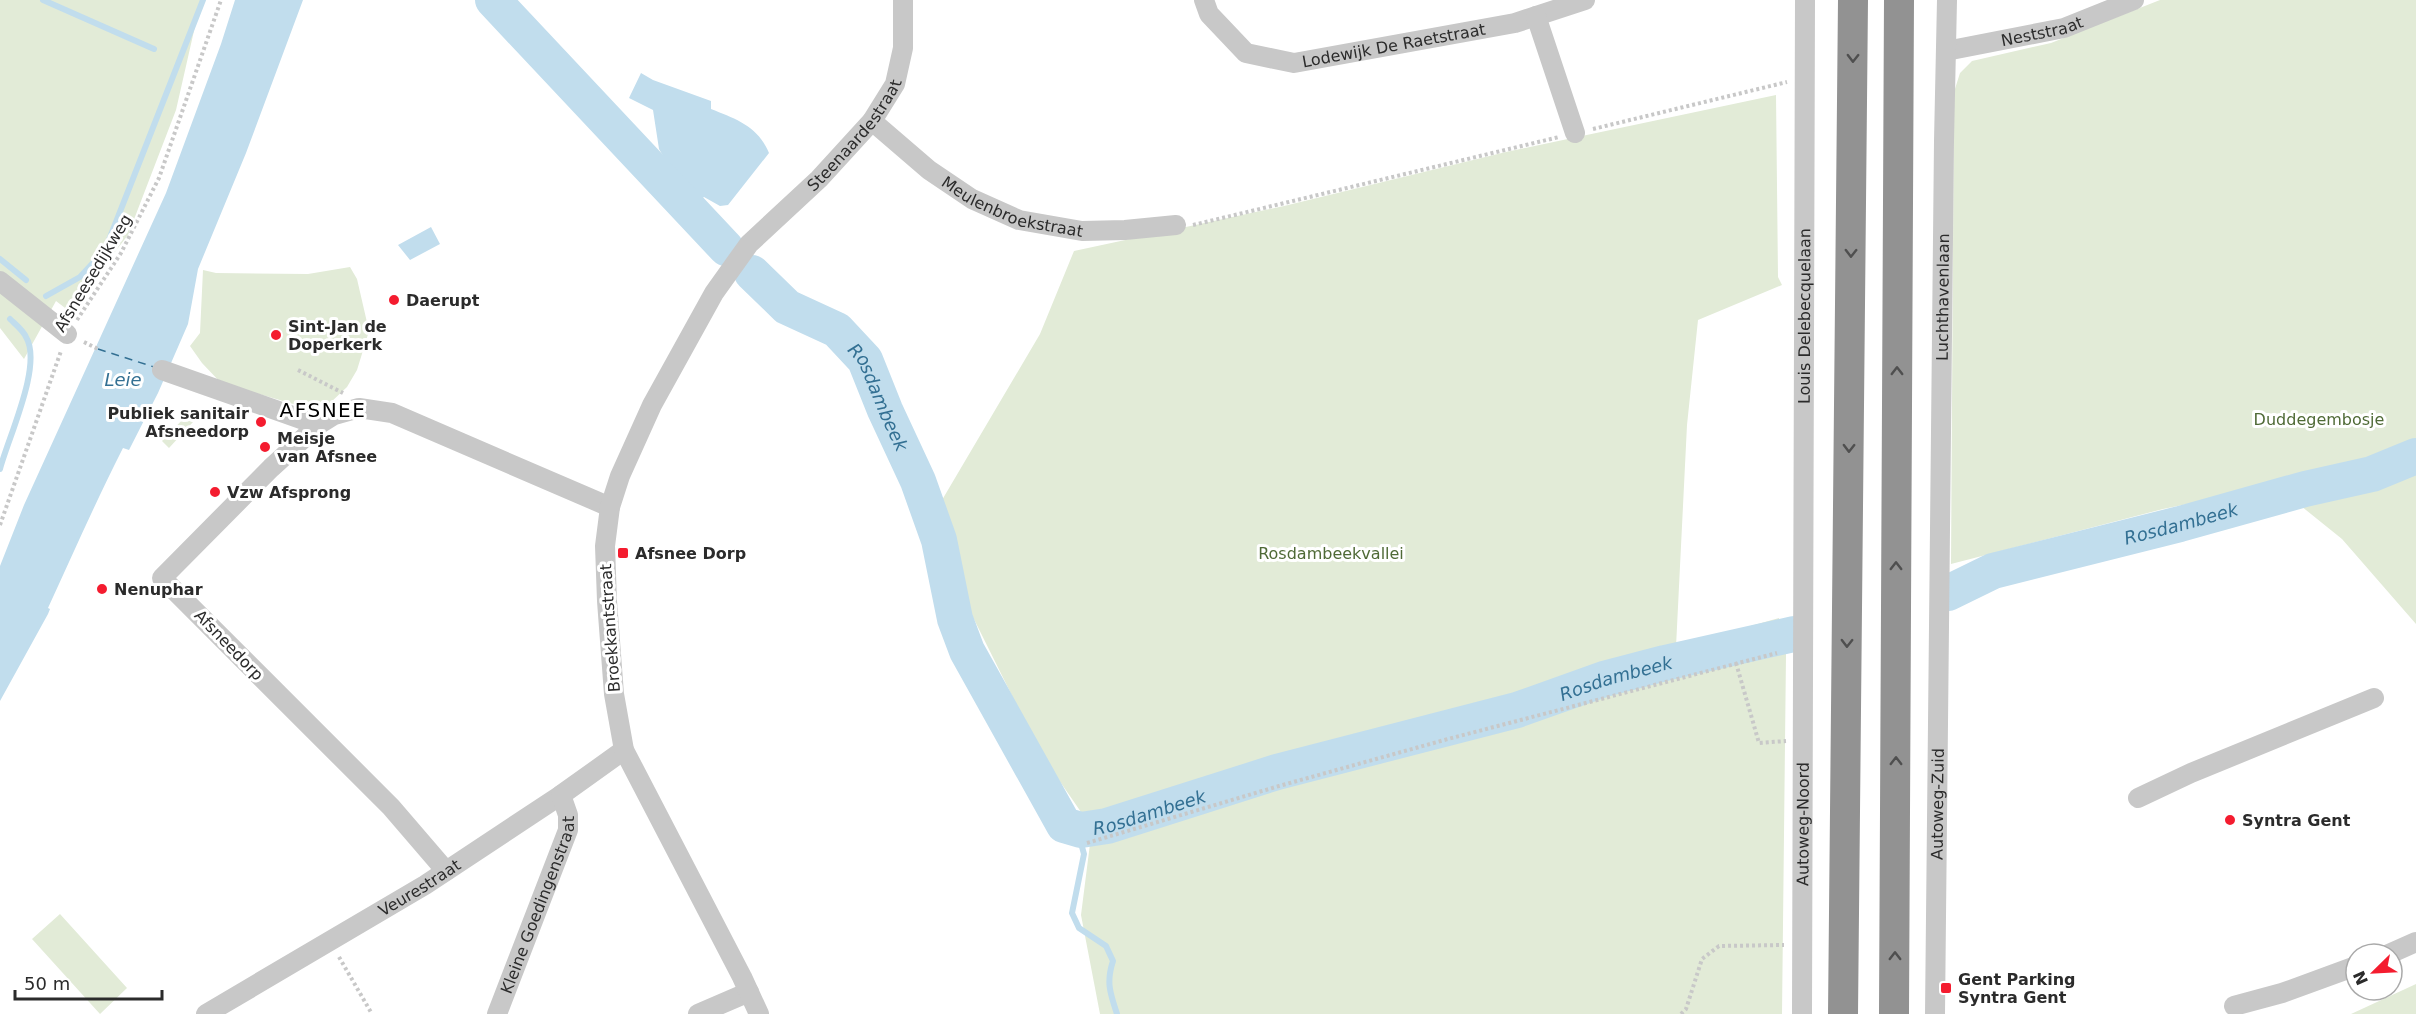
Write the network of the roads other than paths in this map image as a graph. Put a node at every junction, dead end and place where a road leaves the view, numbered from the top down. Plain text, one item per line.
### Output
1 (903, 0) edge
2 (1204, 0) edge
3 (1586, 0) edge
4 (1805, 0) edge
5 (1853, 0) edge
6 (1899, 0) edge
7 (1947, 0) edge
8 (2134, 0) edge
9 (1536, 16) junction
10 (1946, 51) junction
11 (872, 121) junction
12 (1575, 133) road end
13 (1176, 225) road end
14 (749, 244) joint
15 (0, 281) edge
16 (67, 334) road end
17 (162, 370) dead end
18 (318, 426) junction
19 (610, 507) junction
20 (1939, 596) joint
21 (1804, 632) joint
22 (2374, 698) dead end
23 (624, 750) junction
24 (561, 795) junction
25 (2138, 798) dead end
26 (446, 871) junction
27 (2344, 970) edge
28 (749, 992) junction
29 (2234, 1006) dead end
30 (206, 1014) edge
31 (497, 1014) edge
32 (698, 1014) edge
33 (759, 1014) edge
34 (1802, 1014) edge
35 (1843, 1014) edge
36 (1894, 1014) edge
37 (1935, 1014) edge

1 - 11 street, Steenaardestraat
2 - 9 street, Lodewijk De Raetstraat
3 - 9 street, Lodewijk De Raetstraat
4 - 21 street, Louis Delebecquelaan
5 -> 35 highway
36 -> 6 highway
7 - 10 street, Luchthavenlaan
8 - 10 street, Neststraat
9 - 12 street
10 - 20 street, Luchthavenlaan
11 - 13 street, Meulenbroekstraat
11 - 14 street, Steenaardestraat
14 - 19 street, Broekkantstraat
15 - 16 street
17 - 18 street
18 - 19 street, Afsneedorp
18 - 26 street, Afsneedorp
19 - 23 street, Broekkantstraat
20 - 37 street, Autoweg-Zuid
21 - 34 street, Autoweg-Noord
22 - 25 street
23 - 24 street, Veurestraat
23 - 28 street, Broekkantstraat
24 - 26 street, Veurestraat
24 - 31 street, Kleine Goedingenstraat
26 - 30 street, Veurestraat
27 - 29 street
28 - 32 street
28 - 33 street, Broekkantstraat

